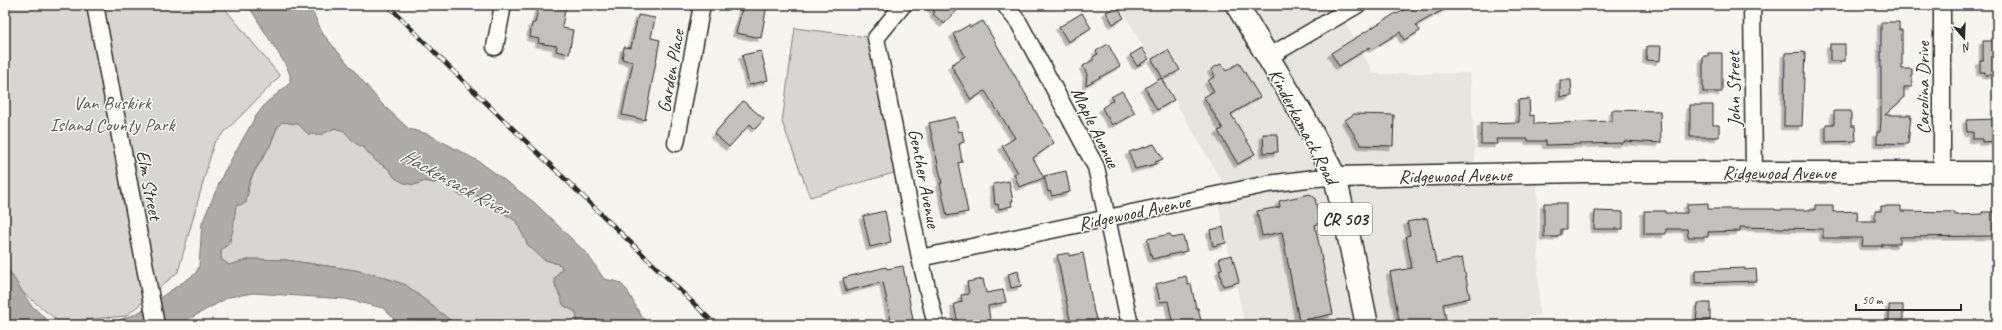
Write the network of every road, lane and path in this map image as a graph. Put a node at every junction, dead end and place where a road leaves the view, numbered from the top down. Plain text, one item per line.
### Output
1 (95, 5) edge
2 (503, 5) edge
3 (702, 5) edge
4 (903, 5) edge
5 (1005, 5) edge
6 (1237, 5) edge
7 (1357, 5) edge
8 (1752, 5) edge
9 (1942, 5) edge
10 (495, 47) dead end
11 (1268, 57) junction
12 (676, 143) dead end
13 (1754, 172) junction
14 (1942, 172) junction
15 (1997, 172) edge
16 (1335, 177) junction
17 (1108, 218) junction
18 (920, 258) junction
19 (156, 325) edge
20 (936, 325) edge
21 (1130, 325) edge
22 (1367, 325) edge

1 - 19 street, Elm Street
2 - 10 street
3 - 12 street, Garden Place
4 - 18 street, Genther Avenue
5 - 17 street, Maple Avenue
6 - 11 main road, Kinderkamack Road / CR 503
7 - 11 street
8 - 13 street, John Street
9 - 14 street, Carolina Drive
11 - 16 main road, Kinderkamack Road / CR 503
13 - 14 street, Ridgewood Avenue
13 - 16 street, Ridgewood Avenue
14 - 15 street, Ridgewood Avenue
16 - 17 street, Ridgewood Avenue
16 - 22 main road, Kinderkamack Road / CR 503
17 - 18 street, Ridgewood Avenue
17 - 21 street, Maple Avenue
18 - 20 street, Genther Avenue

